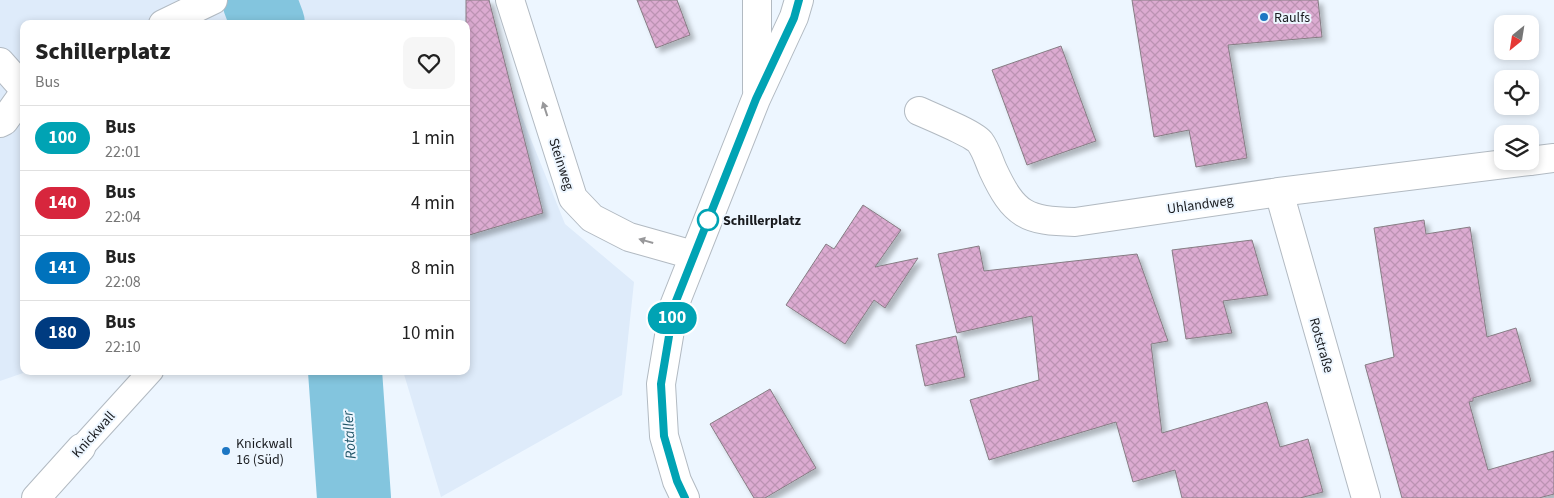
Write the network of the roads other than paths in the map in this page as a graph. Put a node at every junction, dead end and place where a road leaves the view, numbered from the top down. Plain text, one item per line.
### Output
1 (213, 0) edge
2 (510, 0) edge
3 (757, 0) edge
4 (799, 0) edge
5 (170, 20) edge
6 (0, 62) edge
7 (20, 86) edge
8 (20, 97) edge
9 (756, 99) junction
10 (919, 111) dead end
11 (0, 124) edge
12 (1554, 158) edge
13 (1539, 160) edge
14 (1494, 165) edge
15 (1279, 192) junction
16 (693, 255) junction
17 (147, 375) edge
18 (81, 448) joint
19 (36, 498) edge
20 (685, 498) edge
21 (1366, 498) edge

1 - 5 street
16 -> 2 street, Steinweg
3 - 9 street
4 - 9 street
6 - 7 street
8 - 11 street
9 - 16 street
10 - 15 street, Uhlandweg
12 - 13 street, Uhlandweg
14 - 15 street, Uhlandweg
15 - 21 street, Rotstraße
16 - 20 street
17 - 18 lane, Knickwall
18 - 19 street, Knickwall

